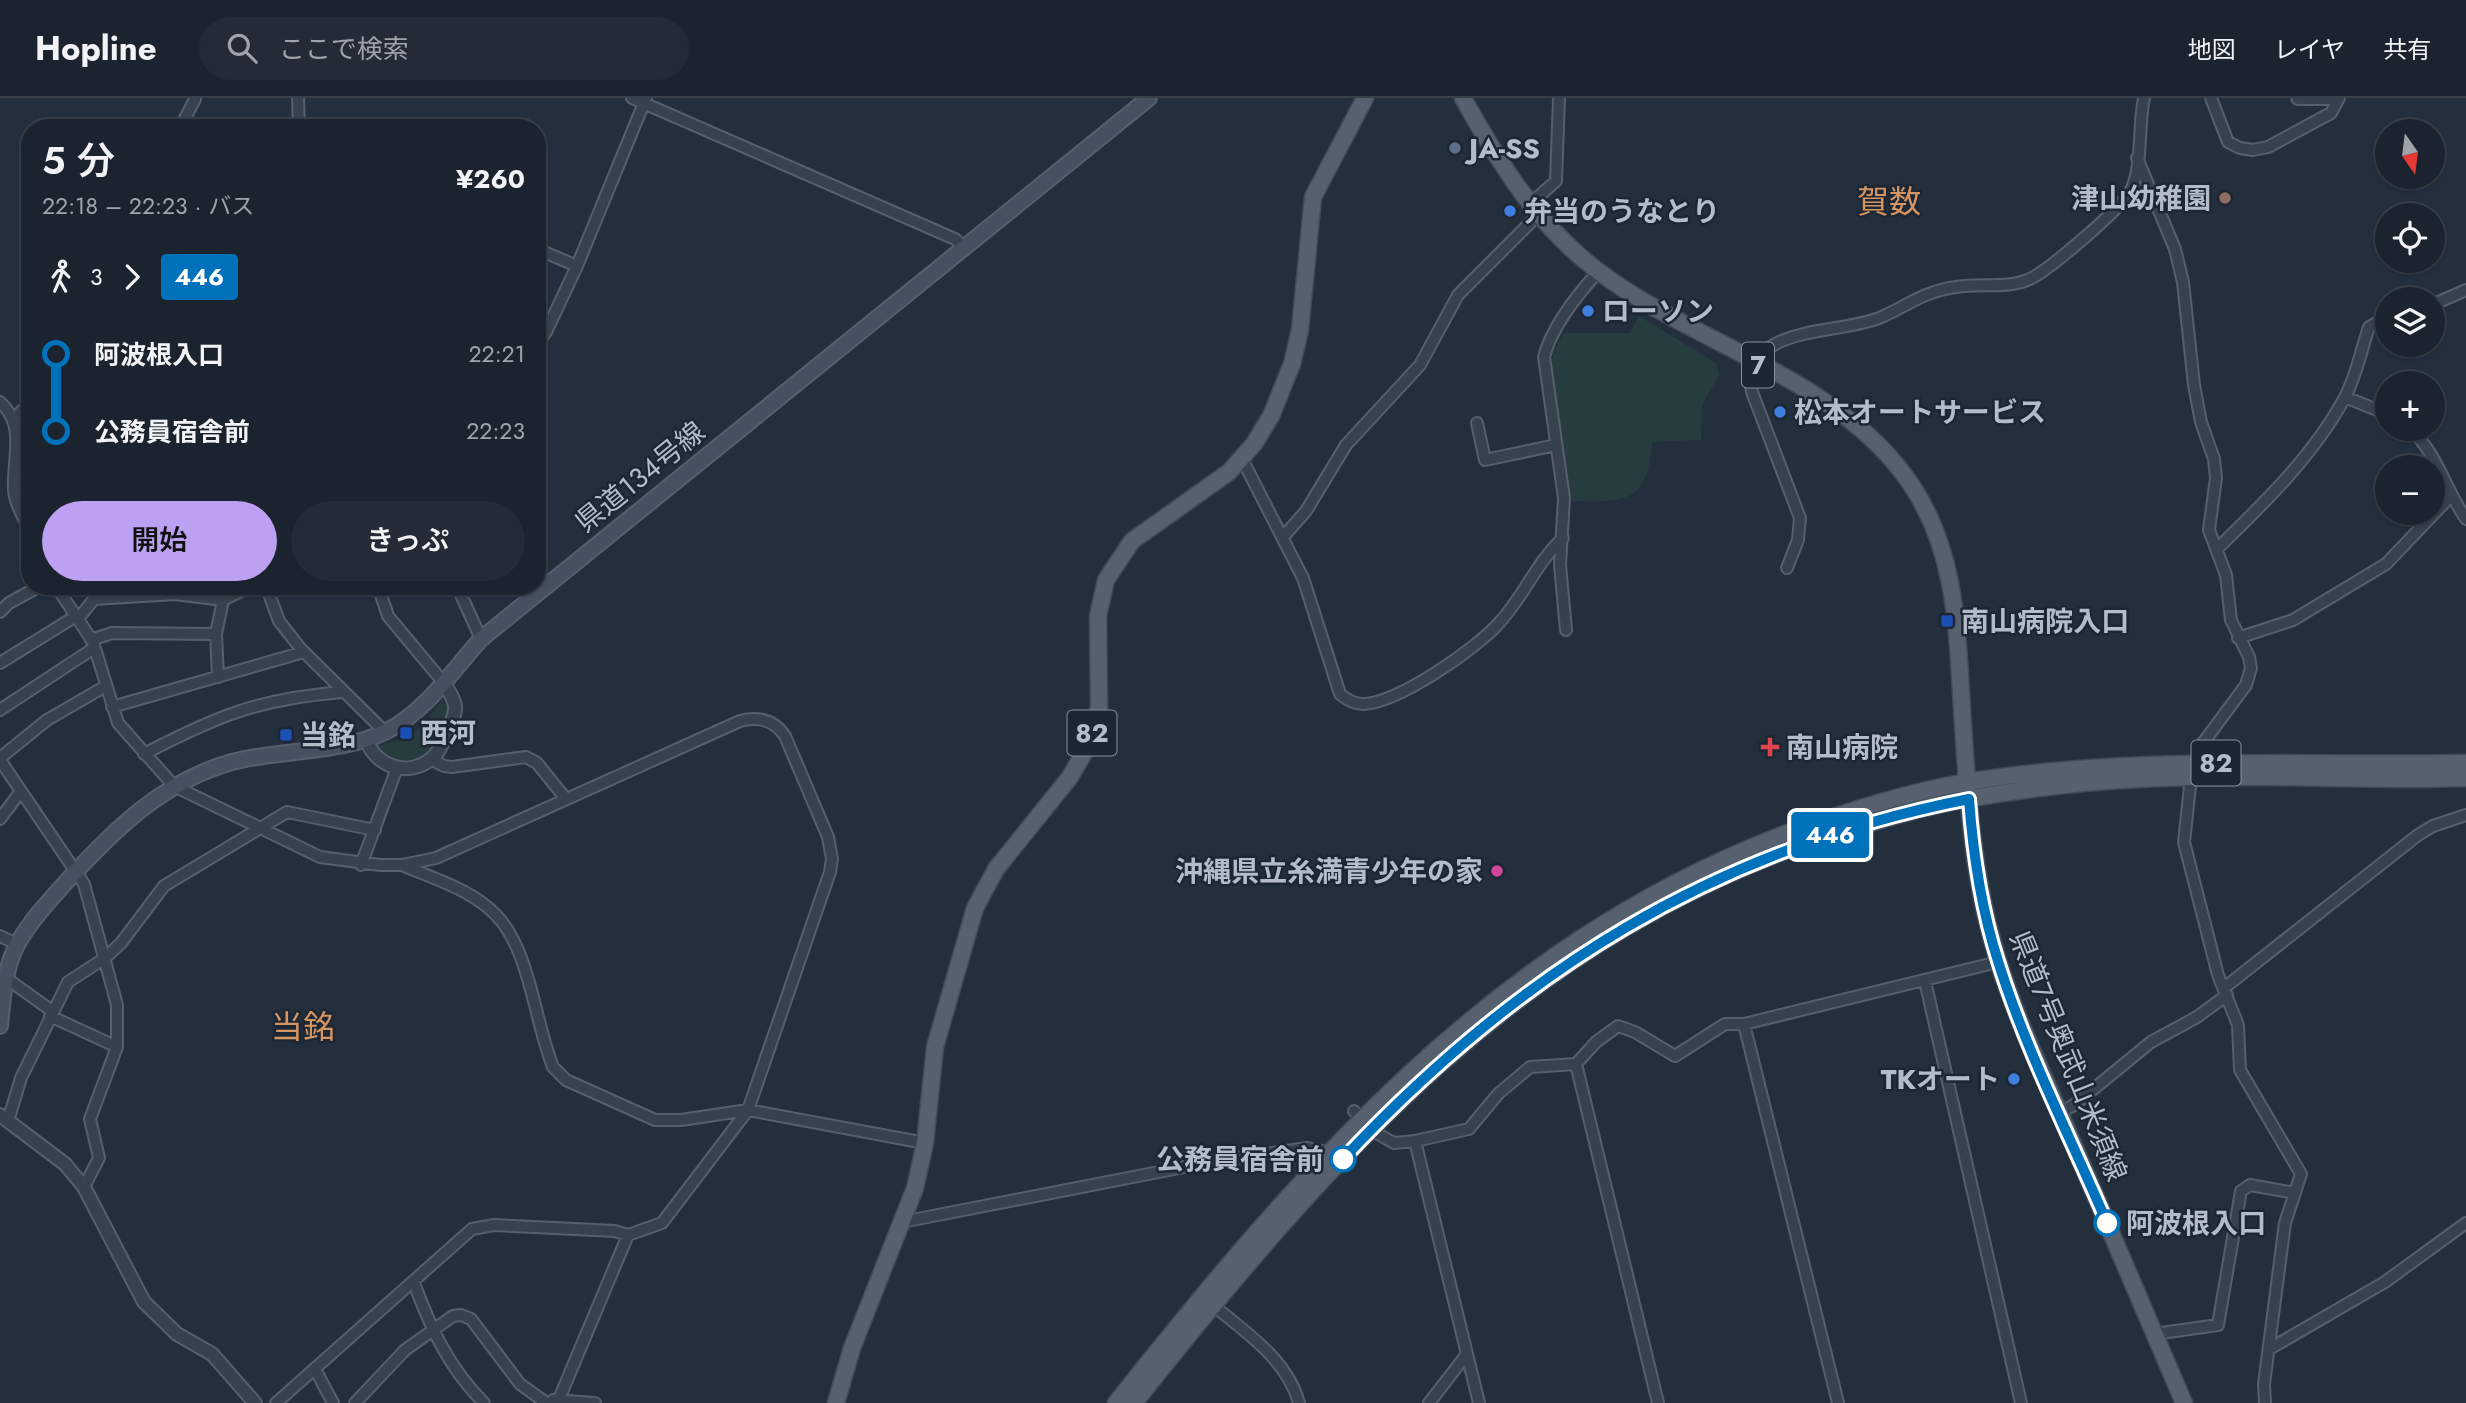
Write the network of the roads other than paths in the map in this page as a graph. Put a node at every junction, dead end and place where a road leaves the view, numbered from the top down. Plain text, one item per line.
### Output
1 (196, 98) edge
2 (299, 98) edge
3 (632, 98) edge
4 (1149, 98) edge
5 (1365, 98) edge
6 (1463, 98) edge
7 (1559, 98) edge
8 (2144, 98) edge
9 (2211, 98) edge
10 (2298, 98) edge
11 (2338, 98) edge
12 (645, 101) edge
13 (185, 119) edge
14 (299, 119) edge
15 (2136, 156) junction
16 (1534, 209) junction
17 (965, 248) junction
18 (546, 253) edge
19 (578, 266) junction
20 (1598, 272) junction
21 (2466, 290) edge
22 (2445, 299) edge
23 (2375, 324) edge
24 (546, 332) edge
25 (1755, 363) junction
26 (2346, 397) junction
27 (0, 402) edge
28 (2375, 409) edge
29 (21, 412) edge
30 (14, 419) junction
31 (1477, 423) dead end
32 (2423, 441) edge
33 (1556, 445) junction
34 (1242, 459) junction
35 (2450, 497) junction
36 (21, 509) edge
37 (2466, 519) edge
38 (1283, 537) junction
39 (1563, 538) junction
40 (2218, 548) junction
41 (1787, 568) dead end
42 (546, 586) edge
43 (24, 595) edge
44 (62, 595) edge
45 (95, 595) edge
46 (159, 595) edge
47 (183, 595) edge
48 (233, 595) edge
49 (269, 595) edge
50 (381, 595) edge
51 (461, 595) edge
52 (535, 595) edge
53 (94, 599) junction
54 (223, 600) junction
55 (0, 612) edge
56 (77, 618) junction
57 (1566, 630) dead end
58 (216, 634) junction
59 (2238, 638) junction
60 (481, 639) junction
61 (93, 644) junction
62 (304, 652) junction
63 (0, 663) edge
64 (218, 677) junction
65 (443, 682) junction
66 (104, 687) junction
67 (342, 692) junction
68 (112, 707) junction
69 (0, 710) edge
70 (385, 732) junction
71 (366, 739) junction
72 (144, 754) junction
73 (0, 759) edge
74 (431, 759) junction
75 (2466, 763) edge
76 (397, 768) junction
77 (2194, 770) junction
78 (2466, 778) edge
79 (174, 786) junction
80 (1968, 790) junction
81 (21, 791) junction
82 (566, 800) junction
83 (2466, 815) edge
84 (0, 819) edge
85 (262, 829) junction
86 (375, 830) junction
87 (361, 864) junction
88 (402, 865) junction
89 (75, 873) junction
90 (5, 941) edge
91 (105, 958) junction
92 (1998, 962) junction
93 (6, 978) junction
94 (1925, 981) junction
95 (2225, 991) junction
96 (51, 1013) junction
97 (1744, 1024) junction
98 (0, 1026) edge
99 (117, 1047) junction
100 (1576, 1064) junction
101 (748, 1110) junction
102 (2059, 1112) junction
103 (4, 1118) edge
104 (1362, 1119) junction
105 (1415, 1141) junction
106 (925, 1143) junction
107 (1327, 1152) junction
108 (84, 1186) junction
109 (2295, 1193) junction
110 (902, 1222) junction
111 (2466, 1223) edge
112 (628, 1234) junction
113 (414, 1283) junction
114 (1213, 1305) junction
115 (432, 1332) junction
116 (2154, 1334) junction
117 (2271, 1348) junction
118 (1467, 1354) junction
119 (315, 1369) junction
120 (559, 1399) junction
121 (545, 1402) edge
122 (255, 1403) edge
123 (276, 1403) edge
124 (333, 1403) edge
125 (355, 1403) edge
126 (484, 1403) edge
127 (595, 1403) edge
128 (836, 1403) edge
129 (1116, 1403) edge
130 (1134, 1403) edge
131 (1299, 1403) edge
132 (1429, 1403) edge
133 (1479, 1403) edge
134 (1658, 1403) edge
135 (1838, 1403) edge
136 (2021, 1403) edge
137 (2184, 1403) edge
138 (2265, 1403) edge

1 - 13 street
2 - 14 street
3 - 12 street
4 - 17 main road, 県道134号線
5 - 34 main road, 82
6 - 16 main road, 県道7号奥武山米須線 / 7
7 - 16 street
8 - 15 street
9 - 11 street
10 - 11 street
12 - 17 street
12 - 19 street
15 - 25 street
15 - 40 street
16 - 20 main road, 県道7号奥武山米須線 / 7
16 - 38 street
17 - 42 main road, 県道134号線
18 - 19 street
19 - 24 street
20 - 25 main road, 県道7号奥武山米須線 / 7
20 - 33 street
21 - 22 street
23 - 26 street
25 - 41 street
25 - 80 main road, 県道7号奥武山米須線 / 7
26 - 28 street
26 - 40 street
27 - 30 street
29 - 30 street
30 - 36 street
31 - 33 street
32 - 35 street
33 - 39 street
34 - 38 street
34 - 106 main road, 82
35 - 37 street
35 - 59 street
38 - 39 street
39 - 57 street
40 - 59 street
43 - 55 street
44 - 56 street
45 - 53 street
46 - 53 street
47 - 54 street
48 - 54 street
49 - 62 street
50 - 65 street
51 - 60 street
52 - 60 main road, 県道134号線
53 - 56 street
54 - 58 street
56 - 61 street
56 - 63 street
58 - 61 street
58 - 64 street
59 - 77 street
60 - 65 main road, 県道134号線
61 - 66 street
61 - 69 street
62 - 64 street
62 - 67 street
64 - 68 street
65 - 70 main road, 県道134号線
65 - 74 street
66 - 68 street
66 - 73 street
67 - 70 street
67 - 72 street
68 - 72 street
70 - 71 main road, 県道134号線
71 - 76 street
71 - 79 main road, 県道134号線
72 - 79 street
73 - 81 street
74 - 76 street
74 - 82 street
75 - 77 main road, 82
76 - 86 street
77 - 78 main road, 82
77 - 80 main road, 82
77 - 95 street
79 - 85 street
79 - 89 main road, 県道134号線
80 - 92 main road, 県道7号奥武山米須線 / 7
80 - 104 main road, 82
81 - 84 street
81 - 89 street
82 - 88 street
82 - 101 street
83 - 95 street
85 - 86 street
85 - 87 street
85 - 91 street
86 - 87 street
87 - 88 street
88 - 101 street
89 - 90 main road, 県道134号線
89 - 91 street
90 - 93 main road, 県道134号線
91 - 96 street
91 - 99 street
92 - 94 street
92 - 102 main road, 県道7号奥武山米須線 / 7
93 - 96 street
93 - 98 main road, 県道134号線
94 - 97 street
94 - 136 street
95 - 102 street
95 - 109 street
96 - 99 street
96 - 103 street
97 - 100 street
97 - 135 street
99 - 108 street
100 - 105 street
100 - 134 street
101 - 106 street
101 - 112 street
102 - 116 main road, 県道7号奥武山米須線 / 7
103 - 108 street
104 - 105 street
104 - 107 main road, 82
104 - 114 main road, 82
105 - 118 street
106 - 110 main road, 82
107 - 110 street
107 - 129 main road, 82
108 - 122 street
109 - 116 street
109 - 117 street
110 - 128 main road, 82
111 - 117 street
112 - 113 street
112 - 120 street
113 - 115 street
113 - 119 street
114 - 130 main road, 82
114 - 131 street
115 - 121 street
115 - 125 street
115 - 126 street
116 - 137 main road, 県道7号奥武山米須線 / 7
117 - 138 street
118 - 132 street
118 - 133 street
119 - 123 street
119 - 124 street
120 - 121 street
120 - 127 street

